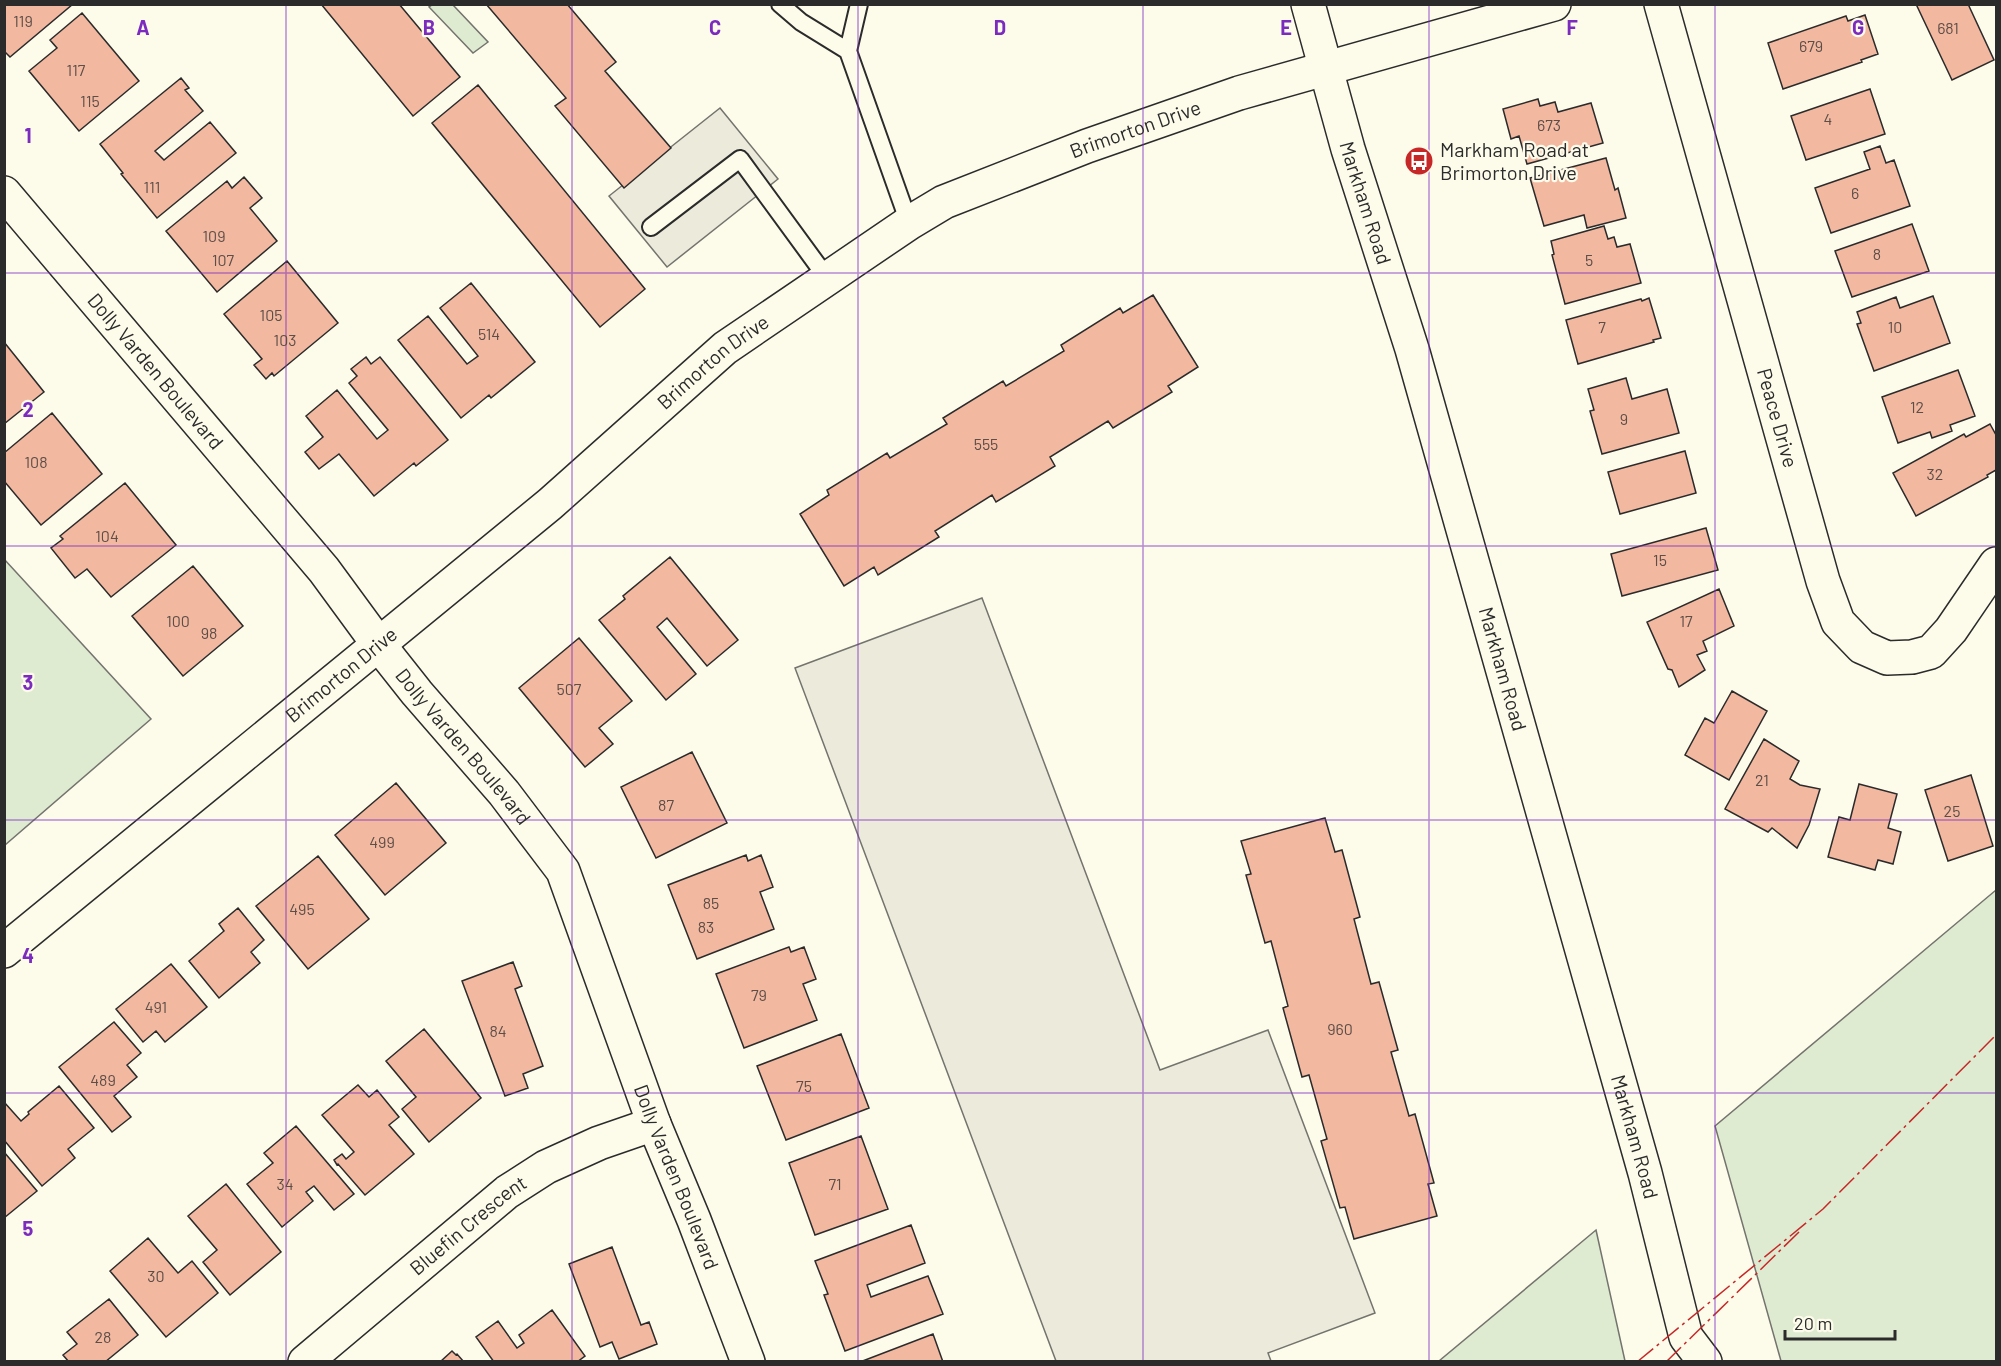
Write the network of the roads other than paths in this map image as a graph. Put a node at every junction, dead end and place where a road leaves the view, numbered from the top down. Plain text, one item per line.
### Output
1 (780, 4) edge
2 (859, 4) edge
3 (1308, 4) edge
4 (1554, 4) edge
5 (1661, 4) edge
6 (848, 51) junction
7 (1325, 69) junction
8 (4, 193) edge
9 (909, 223) junction
10 (651, 227) dead end
11 (827, 278) junction
12 (1996, 564) edge
13 (379, 645) junction
14 (4, 951) edge
15 (654, 1124) junction
16 (1689, 1354) edge
17 (304, 1362) edge
18 (748, 1362) edge

1 - 6 lane
2 - 6 lane
3 - 7 street, Markham Road
4 - 7 street, Brimorton Drive
5 - 12 street, Peace Drive
6 - 9 lane
7 - 9 street, Brimorton Drive
7 - 16 street, Markham Road
8 - 13 street, Dolly Varden Boulevard
9 - 11 street, Brimorton Drive
10 - 11 lane
11 - 13 street, Brimorton Drive
13 - 14 street, Brimorton Drive
13 - 15 street, Dolly Varden Boulevard
15 - 17 street, Bluefin Crescent
15 - 18 street, Dolly Varden Boulevard

